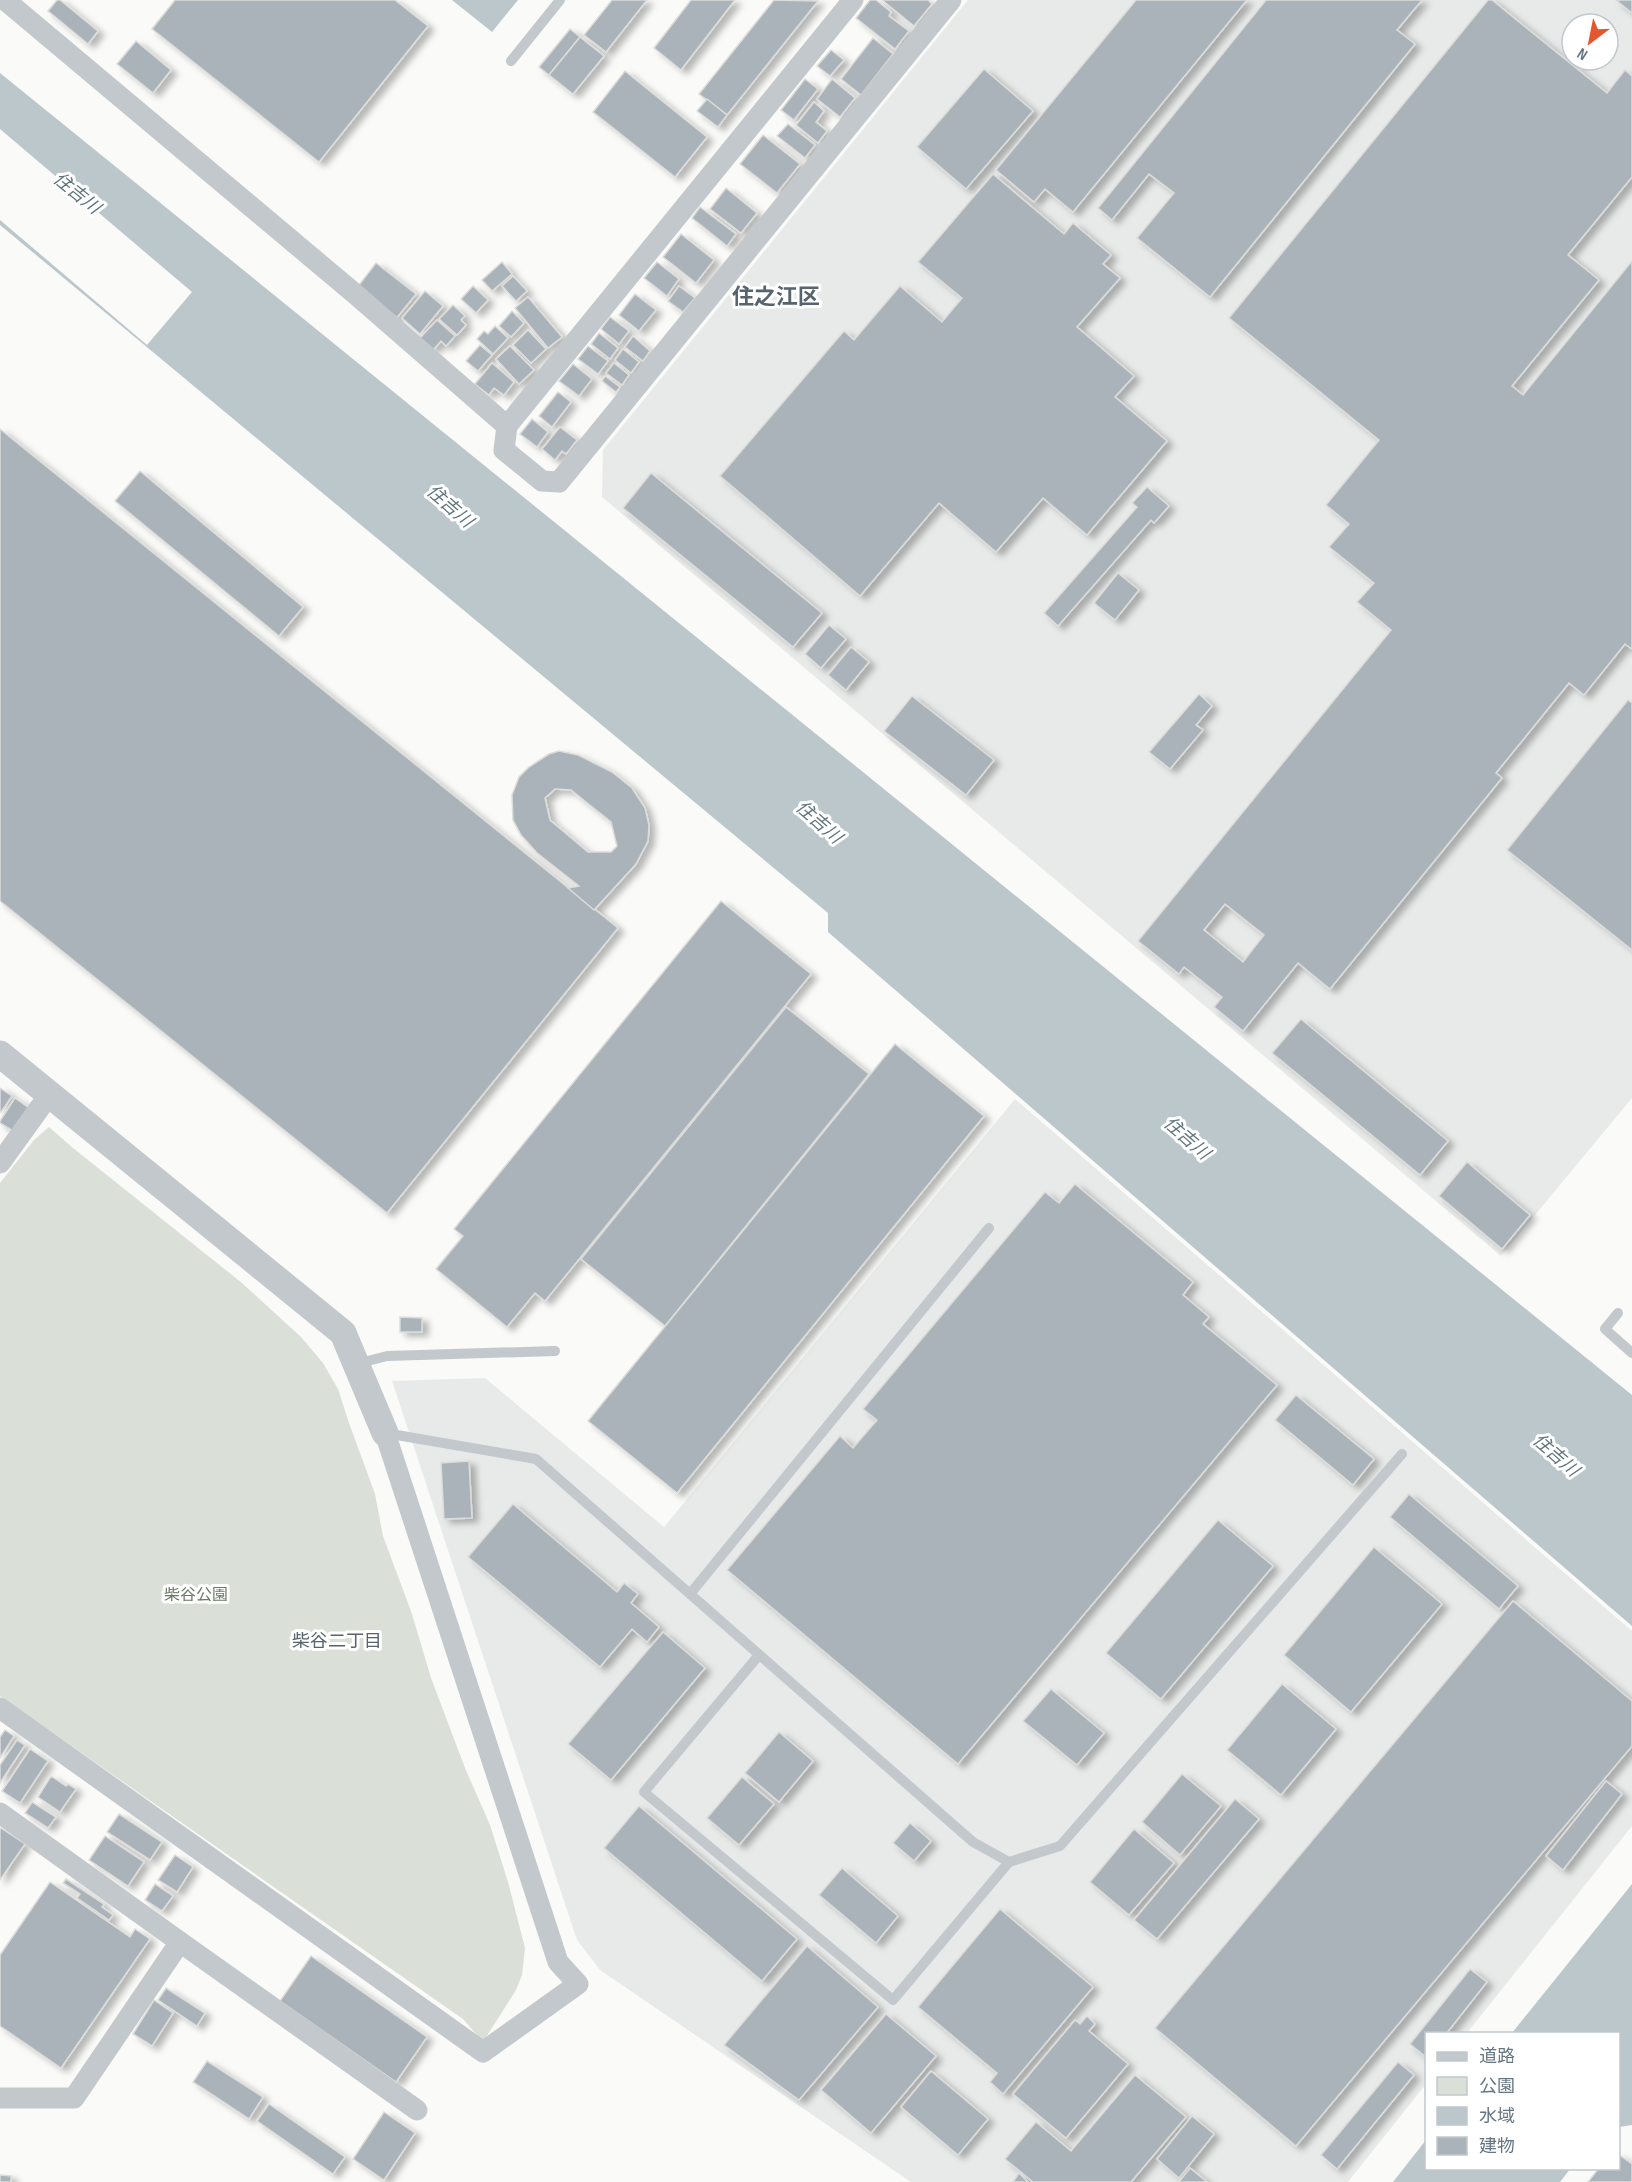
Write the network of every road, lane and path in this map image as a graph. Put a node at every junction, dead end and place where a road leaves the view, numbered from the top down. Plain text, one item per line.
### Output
1 (5, 0) edge
2 (560, 0) edge
3 (853, 0) edge
4 (951, 0) edge
5 (511, 61) dead end
6 (507, 426) junction
7 (0, 1054) edge
8 (49, 1095) junction
9 (0, 1163) edge
10 (989, 1228) dead end
11 (1618, 1313) dead end
12 (555, 1352) dead end
13 (1632, 1353) edge
14 (356, 1364) junction
15 (385, 1433) junction
16 (1402, 1454) dead end
17 (690, 1594) junction
18 (759, 1654) junction
19 (0, 1708) edge
20 (0, 1813) edge
21 (1009, 1862) junction
22 (180, 1942) junction
23 (0, 2098) edge
24 (417, 2110) dead end

1 - 6 street
2 - 5 lane
3 - 6 street
4 - 6 street
7 - 8 street
8 - 9 street
8 - 14 street
10 - 17 lane
11 - 13 lane
12 - 14 lane
14 - 15 street
15 - 17 lane
15 - 19 street
16 - 21 lane
17 - 18 lane
18 - 21 lane
18 - 21 lane
20 - 22 street
22 - 23 street
22 - 24 street

